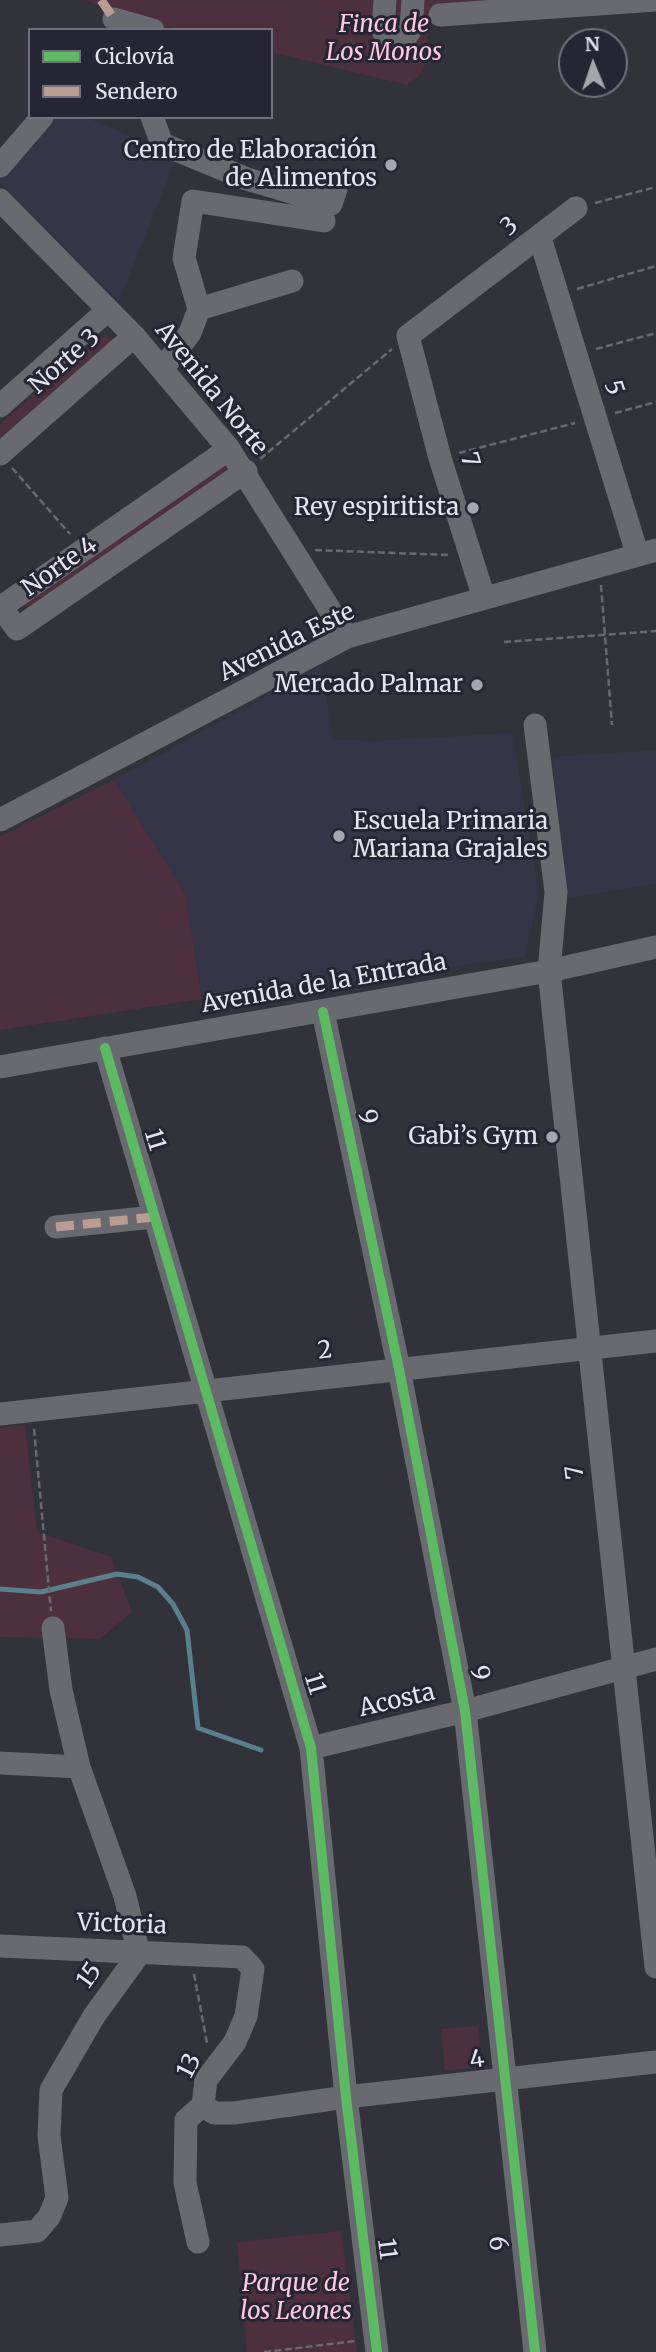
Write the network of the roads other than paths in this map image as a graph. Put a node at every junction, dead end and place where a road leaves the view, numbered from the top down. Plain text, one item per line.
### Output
1 (385, 0) edge
2 (413, 0) edge
3 (656, 0) edge
4 (440, 15) dead end
5 (113, 26) edge
6 (133, 28) edge
7 (40, 119) edge
8 (153, 119) edge
9 (0, 166) edge
10 (247, 179) junction
11 (336, 189) dead end
12 (0, 200) edge
13 (237, 208) junction
14 (576, 208) road end
15 (324, 222) dead end
16 (540, 238) junction
17 (292, 281) dead end
18 (199, 309) junction
19 (108, 310) junction
20 (134, 336) junction
21 (408, 336) joint
22 (163, 368) junction
23 (0, 406) edge
24 (229, 449) junction
25 (4, 459) edge
26 (246, 471) junction
27 (646, 551) edge
28 (484, 597) junction
29 (347, 637) junction
30 (535, 724) dead end
31 (0, 820) edge
32 (656, 947) edge
33 (549, 971) junction
34 (323, 1012) junction
35 (105, 1048) junction
36 (0, 1068) edge
37 (154, 1217) junction
38 (56, 1227) dead end
39 (656, 1341) edge
40 (587, 1348) junction
41 (399, 1369) junction
42 (205, 1391) junction
43 (0, 1414) edge
44 (53, 1628) road end
45 (656, 1659) edge
46 (626, 1667) junction
47 (465, 1711) junction
48 (311, 1748) junction
49 (0, 1763) edge
50 (79, 1767) junction
51 (0, 1946) edge
52 (139, 1954) junction
53 (242, 1957) joint
54 (656, 1967) edge
55 (656, 2062) edge
56 (505, 2078) junction
57 (346, 2097) junction
58 (203, 2105) junction
59 (0, 2235) edge
60 (198, 2242) dead end
61 (377, 2345) edge
62 (535, 2352) edge

1 - 2 street
3 - 4 street
5 - 6 street
7 - 9 street
8 - 10 street
10 - 11 street
10 - 13 street
12 - 19 street, Avenida Norte
13 - 15 street
13 - 18 street
14 - 16 street, 3
16 - 21 street, 3
16 - 27 street, 5
17 - 18 street
18 - 22 street
19 - 20 street, Avenida Norte
19 - 23 street, Norte 3
20 - 22 street, Avenida Norte
20 - 25 street, Norte 3
21 - 28 street, 7
22 - 24 street, Avenida Norte
24 - 26 street, Avenida Norte
24 - 26 street, Norte 4
26 - 29 street, Avenida Norte
27 - 28 street, Avenida Este
28 - 29 street, Avenida Este
29 - 31 street, Avenida Este
30 - 33 street, 7
32 - 33 street, Avenida de la Entrada
33 - 34 street, Avenida de la Entrada
33 - 40 street, 7
34 - 35 street, Avenida de la Entrada
34 - 41 street, 9
35 - 36 street, Avenida de la Entrada
35 - 37 street, 11
37 - 38 street
37 - 42 street, 11
39 - 40 street, 2
40 - 41 street, 2
40 - 46 street, 7
41 - 42 street, 2
41 - 47 street, 9
42 - 43 street, 2
42 - 48 street, 11
44 - 50 street, 15
45 - 46 street, Acosta
46 - 47 street, Acosta
46 - 54 street, 7
47 - 48 street, Acosta
47 - 56 street, 9
48 - 57 street, 11
49 - 50 street
50 - 52 street, 15
51 - 52 street, Victoria
52 - 53 street, Victoria
52 - 59 street, 15
53 - 58 street, 13
55 - 56 street, 4
56 - 57 street, 4
56 - 62 street, 9
57 - 58 street, 4
57 - 61 street, 11
58 - 60 street, 13

